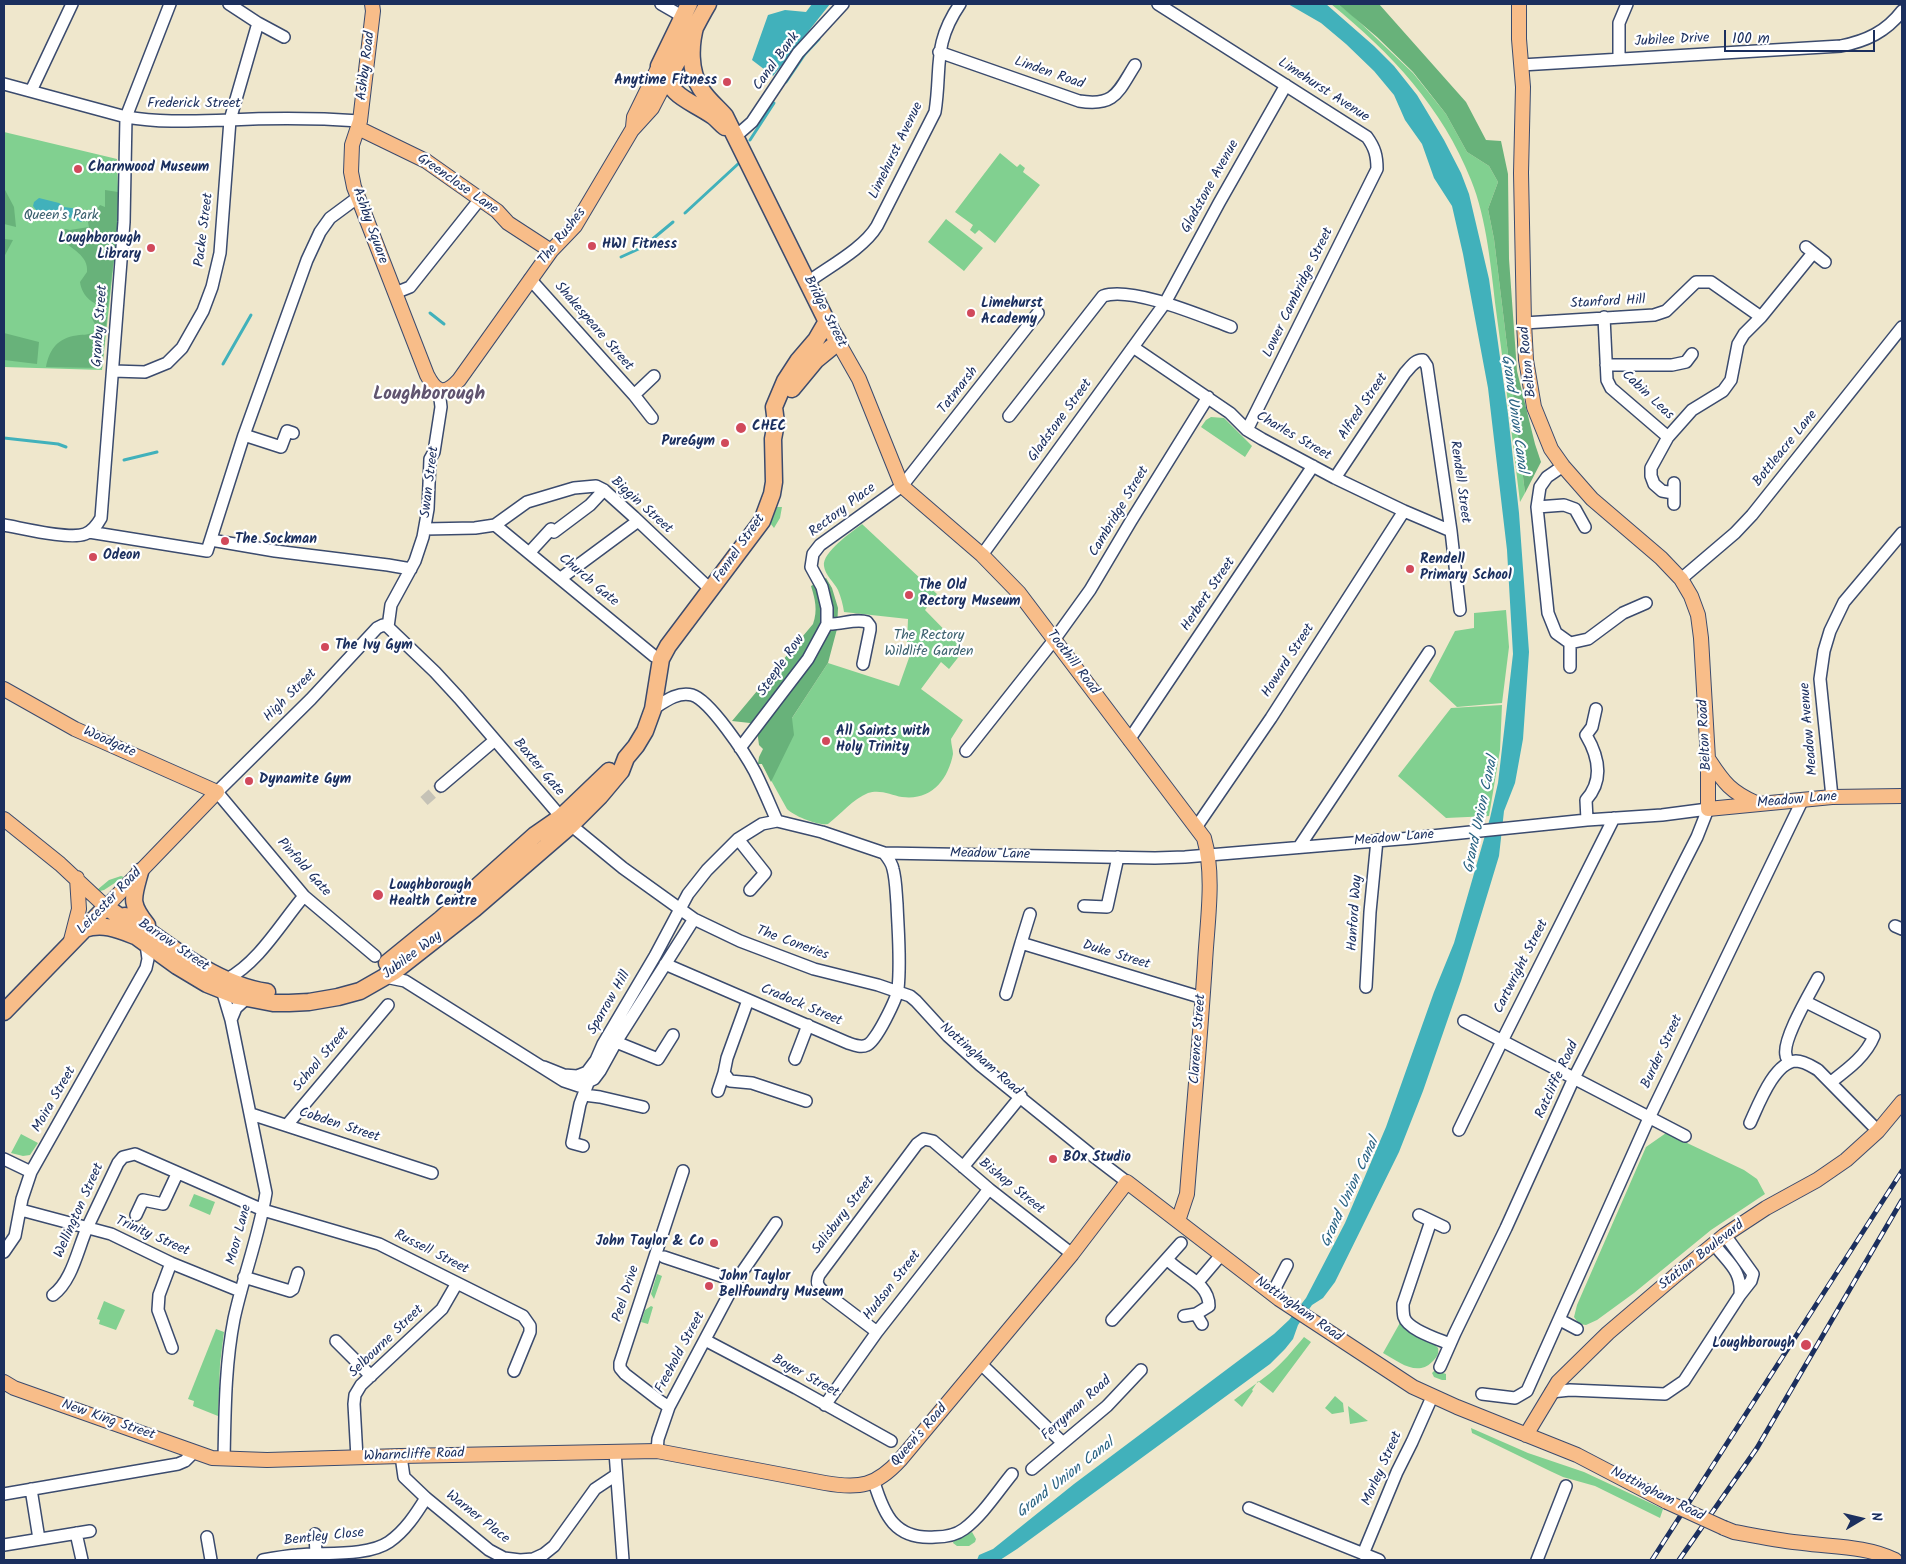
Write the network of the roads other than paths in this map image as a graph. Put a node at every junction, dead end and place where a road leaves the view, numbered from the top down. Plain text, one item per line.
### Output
1 (72, 4) edge
2 (170, 4) edge
3 (229, 4) edge
4 (372, 4) edge
5 (661, 4) edge
6 (708, 4) edge
7 (843, 4) edge
8 (960, 4) edge
9 (1158, 4) edge
10 (1519, 4) edge
11 (1627, 4) edge
12 (1902, 11) edge
13 (689, 15) edge
14 (258, 23) junction
15 (284, 37) dead end
16 (939, 52) junction
17 (1619, 59) junction
18 (1135, 65) dead end
19 (1521, 65) junction
20 (666, 72) junction
21 (4, 84) edge
22 (1286, 85) junction
23 (700, 88) junction
24 (31, 91) junction
25 (686, 102) junction
26 (652, 108) junction
27 (126, 117) junction
28 (230, 120) junction
29 (359, 125) junction
30 (632, 130) junction
31 (734, 135) junction
32 (1377, 169) joint
33 (357, 198) junction
34 (480, 199) junction
35 (551, 251) junction
36 (1825, 262) dead end
37 (530, 279) junction
38 (808, 282) junction
39 (395, 293) junction
40 (1164, 303) junction
41 (1038, 313) dead end
42 (1604, 317) junction
43 (1761, 317) junction
44 (827, 321) junction
45 (1524, 324) junction
46 (1231, 327) dead end
47 (1902, 327) edge
48 (838, 342) junction
49 (1133, 347) junction
50 (1692, 354) dead end
51 (1423, 360) joint
52 (1606, 365) junction
53 (113, 371) junction
54 (654, 376) dead end
55 (439, 390) junction
56 (634, 395) junction
57 (1208, 397) junction
58 (1009, 416) dead end
59 (652, 418) dead end
60 (776, 423) junction
61 (1247, 430) junction
62 (293, 433) dead end
63 (244, 434) junction
64 (1668, 436) junction
65 (1313, 466) junction
66 (1562, 466) junction
67 (1335, 478) junction
68 (604, 490) junction
69 (906, 490) junction
70 (1674, 493) dead end
71 (1537, 507) junction
72 (1404, 511) junction
73 (638, 521) junction
74 (4, 525) edge
75 (495, 525) junction
76 (1585, 527) dead end
77 (425, 529) junction
78 (1451, 531) junction
79 (89, 532) junction
80 (1902, 533) edge
81 (209, 545) junction
82 (529, 553) junction
83 (982, 556) junction
84 (410, 569) junction
85 (561, 578) junction
86 (1681, 579) junction
87 (711, 590) junction
88 (1646, 603) dead end
89 (1460, 610) dead end
90 (827, 624) junction
91 (388, 627) junction
92 (1054, 640) junction
93 (1570, 643) junction
94 (1429, 652) dead end
95 (662, 659) junction
96 (863, 664) dead end
97 (1570, 666) dead end
98 (4, 689) edge
99 (653, 709) junction
100 (1596, 709) dead end
101 (495, 740) junction
102 (1129, 740) junction
103 (740, 748) junction
104 (966, 751) dead end
105 (1708, 759) junction
106 (441, 786) tunnel mouth
107 (216, 792) junction
108 (1902, 796) edge
109 (1832, 797) junction
110 (1802, 801) junction
111 (1759, 804) junction
112 (1708, 809) junction
113 (1614, 818) junction
114 (4, 819) edge
115 (1587, 820) junction
116 (777, 821) junction
117 (565, 822) junction
118 (1197, 826) junction
119 (738, 840) junction
120 (1377, 840) junction
121 (1299, 847) junction
122 (884, 852) junction
123 (1209, 855) junction
124 (1118, 857) junction
125 (140, 872) junction
126 (77, 878) junction
127 (750, 890) dead end
128 (304, 896) junction
129 (1084, 906) dead end
130 (681, 910) junction
131 (112, 911) junction
132 (1030, 914) dead end
133 (694, 920) junction
134 (84, 930) junction
135 (146, 939) junction
136 (1021, 943) junction
137 (70, 944) junction
138 (375, 956) dead end
139 (166, 958) junction
140 (666, 964) junction
141 (146, 968) junction
142 (385, 977) junction
143 (1818, 978) dead end
144 (229, 980) junction
145 (1366, 987) dead end
146 (898, 991) junction
147 (1006, 994) dead end
148 (247, 998) junction
149 (1202, 998) junction
150 (748, 1000) junction
151 (1806, 1002) junction
152 (381, 1008) dead end
153 (4, 1012) edge
154 (231, 1020) junction
155 (1464, 1021) dead end
156 (808, 1025) junction
157 (673, 1035) dead end
158 (1502, 1041) junction
159 (616, 1042) junction
160 (795, 1059) dead end
161 (1790, 1062) junction
162 (544, 1067) junction
163 (724, 1073) junction
164 (1574, 1078) junction
165 (1831, 1082) junction
166 (588, 1083) junction
167 (718, 1091) dead end
168 (584, 1095) junction
169 (1020, 1096) junction
170 (806, 1101) dead end
171 (1902, 1102) edge
172 (643, 1107) dead end
173 (250, 1114) junction
174 (1649, 1118) junction
175 (1750, 1123) dead end
176 (287, 1125) junction
177 (1459, 1130) dead end
178 (1878, 1131) junction
179 (1685, 1136) dead end
180 (933, 1141) joint
181 (583, 1146) dead end
182 (143, 1157) joint
183 (4, 1159) edge
184 (963, 1167) junction
185 (683, 1171) dead end
186 (31, 1172) junction
187 (432, 1173) dead end
188 (177, 1174) junction
189 (1128, 1182) junction
190 (989, 1189) junction
191 (21, 1210) junction
192 (263, 1210) junction
193 (1418, 1215) dead end
194 (136, 1216) dead end
195 (1178, 1221) junction
196 (1431, 1221) junction
197 (776, 1223) dead end
198 (1444, 1227) dead end
199 (87, 1228) junction
200 (1725, 1236) junction
201 (1182, 1243) dead end
202 (1714, 1244) junction
203 (4, 1252) edge
204 (1072, 1254) junction
205 (1221, 1254) junction
206 (664, 1257) dead end
207 (1167, 1259) junction
208 (171, 1263) junction
209 (1287, 1265) dead end
210 (298, 1273) dead end
211 (244, 1277) junction
212 (736, 1281) junction
213 (1198, 1282) junction
214 (457, 1283) junction
215 (240, 1291) junction
216 (1740, 1294) junction
217 (53, 1295) dead end
218 (1276, 1297) junction
219 (1184, 1316) dead end
220 (1112, 1320) dead end
221 (1560, 1320) junction
222 (1577, 1329) dead end
223 (877, 1332) junction
224 (705, 1340) junction
225 (336, 1341) dead end
226 (1450, 1344) junction
227 (172, 1348) dead end
228 (982, 1364) junction
229 (1440, 1367) dead end
230 (1141, 1370) dead end
231 (514, 1371) dead end
232 (371, 1376) junction
233 (4, 1382) edge
234 (1551, 1392) junction
235 (1482, 1394) dead end
236 (1432, 1397) junction
237 (825, 1405) junction
238 (669, 1407) junction
239 (1526, 1435) junction
240 (891, 1440) dead end
241 (1063, 1443) junction
242 (657, 1451) junction
243 (194, 1452) junction
244 (615, 1452) junction
245 (401, 1456) junction
246 (357, 1458) junction
247 (218, 1459) junction
248 (1032, 1469) dead end
249 (1012, 1474) dead end
250 (616, 1475) junction
251 (874, 1482) junction
252 (1566, 1486) dead end
253 (31, 1490) junction
254 (4, 1494) edge
255 (426, 1498) junction
256 (1249, 1508) dead end
257 (90, 1531) dead end
258 (76, 1533) junction
259 (315, 1534) dead end
260 (207, 1537) dead end
261 (39, 1539) junction
262 (4, 1545) edge
263 (316, 1554) junction
264 (1363, 1554) junction
265 (82, 1560) edge
266 (211, 1560) edge
267 (263, 1560) edge
268 (623, 1560) edge
269 (1379, 1560) edge
270 (1537, 1560) edge
271 (1894, 1560) edge

1 - 24 street
2 - 27 street
3 - 14 street
4 - 29 main road, Ashby Road
5 - 13 street
6 - 13 highway
7 - 31 street, Canal Bank
8 - 16 street, Limehurst Avenue
9 - 22 street, Limehurst Avenue
10 - 19 main road, Belton Road
11 - 17 street
12 - 17 street, Jubilee Drive
13 - 20 highway
13 - 23 highway, Bridge Street
14 - 15 street
14 - 28 street, Packe Street
16 - 18 street, Linden Road
16 - 38 street, Limehurst Avenue
17 - 19 street, Jubilee Drive
19 - 45 main road, Belton Road
20 - 23 highway
20 - 25 highway, Bridge Street
20 - 26 main road, The Rushes
20 - 30 main road, The Rushes
21 - 24 street, Frederick Street
22 - 32 street, Limehurst Avenue
22 - 40 street, Gladstone Avenue
23 - 31 highway, Bridge Street
24 - 27 street, Frederick Street
25 - 26 main road
25 - 31 highway, Bridge Street
26 - 30 main road, The Rushes
27 - 28 street, Frederick Street
27 - 53 street, Granby Street
28 - 29 street, Frederick Street
28 - 53 street, Packe Street
29 - 33 main road, Ashby Square
29 - 34 main road, Greenclose Lane
30 - 35 main road, The Rushes
31 - 38 highway, Bridge Street
32 - 61 street, Lower Cambridge Street
33 - 39 main road, Ashby Square
33 - 63 street
34 - 35 main road, Greenclose Lane
34 - 39 street
35 - 37 main road, The Rushes
36 - 43 street
37 - 55 main road, The Rushes
37 - 56 street, Shakespeare Street
38 - 44 highway, Bridge Street
39 - 55 main road, Ashby Square
40 - 46 street
40 - 49 street, Gladstone Street
40 - 58 street
41 - 69 street, Tatmarsh
42 - 43 street, Stanford Hill
42 - 45 street, Stanford Hill
42 - 52 street, Cabin Leas
43 - 64 street
44 - 48 highway, Bridge Street
44 - 60 highway, Fennel Street
45 - 66 main road, Belton Road
47 - 86 street, Bottleacre Lane
48 - 60 highway, Fennel Street
48 - 69 main road, Bridge Street
49 - 57 street, Charles Street
49 - 83 street, Gladstone Street
50 - 52 street
51 - 67 street, Alfred Street
51 - 78 street, Rendell Street
52 - 64 street, Cabin Leas
53 - 79 street, Granby Street
54 - 56 street
55 - 77 street, Swan Street
56 - 59 street, Shakespeare Street
57 - 61 street, Charles Street
57 - 92 street, Cambridge Street
60 - 87 highway, Fennel Street
61 - 65 street, Charles Street
62 - 63 street
63 - 81 street
64 - 70 street
65 - 67 street, Charles Street
65 - 102 street, Herbert Street
66 - 71 street
66 - 86 main road, Belton Road
67 - 72 street, Charles Street
68 - 73 street, Biggin Street
68 - 75 street, Biggin Street
68 - 82 street
69 - 83 main road, Toothill Road
69 - 90 street, Rectory Place
71 - 76 street
71 - 93 street
72 - 78 street, Charles Street
72 - 118 street, Howard Street
73 - 85 street
73 - 87 street, Biggin Street
74 - 79 street
75 - 77 street, Biggin Street
75 - 82 street, Church Gate
77 - 84 street, Swan Street
78 - 89 street, Rendell Street
79 - 81 street
80 - 109 street, Meadow Avenue
81 - 84 street
82 - 85 street, Church Gate
83 - 92 main road, Toothill Road
84 - 91 street, Swan Street
85 - 95 street, Church Gate
86 - 105 main road, Belton Road
87 - 95 highway, Fennel Street
88 - 93 street
90 - 96 street
90 - 103 street, Steeple Row
91 - 101 street, Baxter Gate
91 - 107 street, High Street
92 - 102 main road, Toothill Road
92 - 104 street, Cambridge Street
93 - 97 street
94 - 121 street
95 - 99 highway
98 - 107 main road, Woodgate
99 - 103 street
99 - 117 highway
100 - 115 street
101 - 106 street
101 - 117 street, Baxter Gate
102 - 118 main road, Toothill Road
103 - 116 street
105 - 111 main road
105 - 112 main road, Belton Road
107 - 125 main road, Leicester Road
107 - 128 street, Pinfold Gate
108 - 109 main road, Meadow Lane
109 - 110 main road, Meadow Lane
110 - 111 main road, Meadow Lane
110 - 174 street, Burder Street
111 - 112 main road, Meadow Lane
112 - 113 street, Meadow Lane
112 - 164 street, Ratcliffe Road
113 - 115 street, Meadow Lane
113 - 158 street, Cartwright Street
114 - 126 main road
115 - 120 street, Meadow Lane
116 - 119 street, Sparrow Hill
116 - 122 street
117 - 130 street, Baxter Gate
117 - 142 highway, Jubilee Way
117 - 144 highway, Jubilee Way
118 - 123 main road, Toothill Road
119 - 127 street
119 - 130 street, Sparrow Hill
120 - 121 street, Meadow Lane
120 - 145 street, Hanford Way
121 - 123 street, Meadow Lane
122 - 124 street, Meadow Lane
122 - 146 street
123 - 124 street, Meadow Lane
123 - 149 main road, Clarence Street
124 - 129 street
125 - 131 main road, Leicester Road
125 - 135 highway
126 - 131 main road
126 - 137 main road
128 - 138 street, Pinfold Gate
128 - 144 street
130 - 133 street, The Coneries
130 - 162 street, Sparrow Hill
131 - 134 highway, Leicester Road
131 - 135 highway, Barrow Street
132 - 136 street
133 - 140 street, Sparrow Hill
133 - 146 street, The Coneries
134 - 135 highway
134 - 137 highway, Leicester Road
135 - 139 highway, Barrow Street
135 - 141 street, Moira Street
135 - 144 highway, Barrow Street
136 - 147 street
136 - 149 street, Duke Street
137 - 153 highway, Leicester Road
139 - 141 street
139 - 144 highway, Barrow Street
140 - 150 street, Cradock Street
140 - 159 street, Sparrow Hill
141 - 186 street, Moira Street
142 - 148 highway, Jubilee Way
142 - 162 street
143 - 151 street
144 - 148 highway, Jubilee Way
144 - 154 street, Moor Lane
146 - 156 street, Cradock Street
146 - 169 street, Nottingham Road
148 - 154 street
149 - 195 main road, Clarence Street
150 - 156 street, Cradock Street
150 - 163 street
151 - 161 street
151 - 165 street
152 - 176 street, School Street
154 - 173 street, Moor Lane
155 - 158 street
156 - 160 street
157 - 159 street
158 - 164 street
158 - 177 street, Cartwright Street
159 - 166 street, Sparrow Hill
161 - 165 street
161 - 175 street
162 - 166 street
163 - 167 street
163 - 170 street
164 - 174 street
164 - 226 street, Ratcliffe Road
165 - 178 street
166 - 168 street
168 - 172 street
168 - 181 street
169 - 184 street
169 - 189 street, Nottingham Road
171 - 178 main road, Station Boulevard
173 - 176 street, Cobden Street
173 - 192 street, Moor Lane
174 - 179 street
174 - 221 street, Burder Street
176 - 187 street, Cobden Street
178 - 200 main road, Station Boulevard
180 - 184 street, Bishop Street
180 - 223 street, Salisbury Street
182 - 188 street, Russell Street
182 - 199 street, Wellington Street
183 - 186 street
184 - 190 street, Bishop Street
185 - 238 street, Peel Drive
186 - 191 street, Moira Street
188 - 192 street, Russell Street
188 - 194 street
189 - 195 main road, Nottingham Road
189 - 204 main road, Queen's Road
190 - 204 street, Bishop Street
190 - 223 street, Hudson Street
191 - 199 street, Trinity Street
191 - 203 street, Moira Street
192 - 211 street, Moor Lane
192 - 214 street, Russell Street
193 - 196 street
195 - 205 main road, Nottingham Road
196 - 198 street
196 - 226 street
197 - 212 street, Freehold Street
199 - 208 street, Trinity Street
199 - 217 street, Wellington Street
200 - 202 main road, Station Boulevard
200 - 216 street
201 - 207 street
202 - 216 street
202 - 234 main road, Station Boulevard
204 - 228 main road, Queen's Road
205 - 213 street
205 - 218 main road, Nottingham Road
206 - 212 street
207 - 213 street
207 - 220 street
208 - 215 street, Trinity Street
208 - 227 street
209 - 218 street
210 - 211 street
211 - 215 street, Moor Lane
212 - 224 street, Freehold Street
213 - 219 street
214 - 231 street, Russell Street
214 - 232 street, Selbourne Street
215 - 247 street, Moor Lane
216 - 234 street
218 - 236 main road, Nottingham Road
221 - 222 street
221 - 235 street, Burder Street
223 - 237 street, Hudson Street
224 - 237 street, Boyer Street
224 - 238 street, Freehold Street
225 - 232 street
226 - 229 street, Ratcliffe Road
228 - 241 street
228 - 251 main road, Queen's Road
230 - 241 street, Ferryman Road
232 - 246 street, Selbourne Street
233 - 243 main road, New King Street
234 - 239 main road, Station Boulevard
236 - 239 main road, Nottingham Road
236 - 264 street, Morley Street
237 - 240 street, Boyer Street
238 - 242 street, Freehold Street
239 - 271 main road, Nottingham Road, bridge
241 - 248 street, Ferryman Road
242 - 244 main road, Queen's Road
242 - 251 main road, Queen's Road
243 - 247 main road, New King Street
243 - 253 street
244 - 245 main road, Wharncliffe Road
244 - 250 street
245 - 246 main road, Wharncliffe Road
245 - 255 street, Warner Place
246 - 247 main road, Wharncliffe Road
249 - 251 street
250 - 255 street, Warner Place
250 - 268 street
252 - 270 street
253 - 254 street
253 - 261 street
255 - 263 street, Bentley Close
256 - 264 street
257 - 258 street
258 - 261 street
258 - 265 street
259 - 263 street
260 - 266 street
261 - 262 street
263 - 267 street, Bentley Close
264 - 269 street

